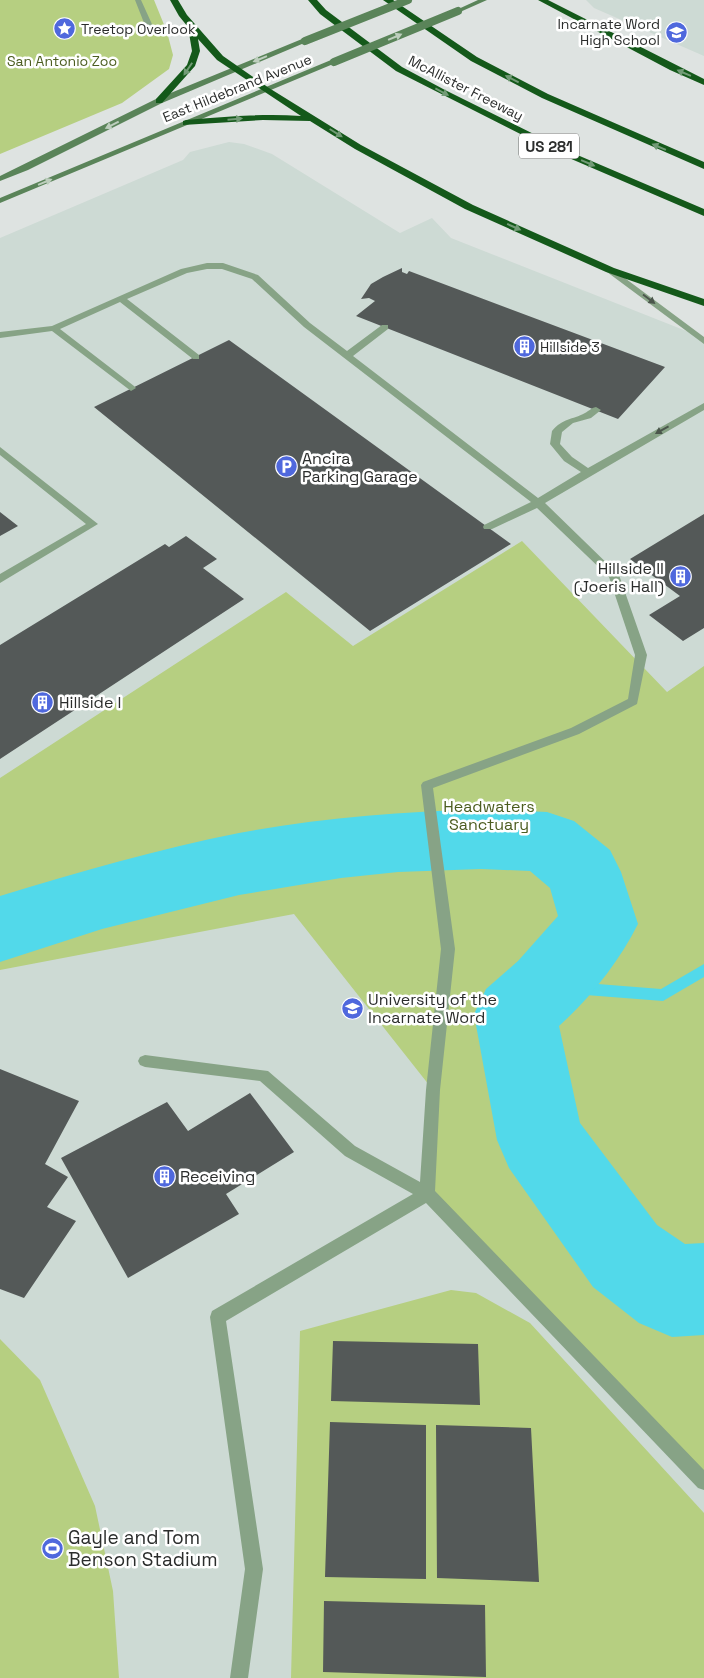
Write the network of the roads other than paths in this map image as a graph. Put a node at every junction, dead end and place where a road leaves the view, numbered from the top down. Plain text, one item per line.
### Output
1 (138, 0) edge
2 (174, 0) edge
3 (312, 0) edge
4 (387, 0) edge
5 (408, 0) edge
6 (484, 0) edge
7 (542, 0) edge
8 (192, 28) junction
9 (152, 33) dead end
10 (235, 70) junction
11 (704, 82) edge
12 (266, 90) junction
13 (158, 101) junction
14 (314, 120) junction
15 (186, 123) junction
16 (704, 166) edge
17 (0, 179) edge
18 (0, 200) edge
19 (704, 213) edge
20 (610, 270) junction
21 (121, 298) junction
22 (704, 303) edge
23 (385, 327) dead end
24 (54, 328) junction
25 (0, 335) edge
26 (704, 341) edge
27 (196, 356) dead end
28 (346, 356) junction
29 (131, 388) dead end
30 (704, 406) edge
31 (596, 410) dead end
32 (0, 450) edge
33 (588, 472) junction
34 (538, 503) junction
35 (488, 527) dead end
36 (0, 579) edge
37 (145, 1061) dead end
38 (427, 1194) junction
39 (704, 1482) edge
40 (239, 1678) edge

1 - 9 lane
2 - 8 highway
3 -> 19 highway, McAllister Freeway / US 281
16 -> 4 highway, McAllister Freeway / US 281
5 -> 10 main road, East Hildebrand Avenue, bridge
12 -> 6 main road, East Hildebrand Avenue, bridge
11 -> 7 highway
8 - 10 highway
8 -> 13 highway
10 - 12 highway
10 - 13 main road, East Hildebrand Avenue
12 - 14 highway
12 - 15 main road, East Hildebrand Avenue
13 -> 17 main road, East Hildebrand Avenue
15 -> 14 highway
14 -> 20 highway
18 -> 15 main road, East Hildebrand Avenue
20 - 22 highway
20 -> 26 lane
21 - 24 lane
21 - 27 lane
21 - 28 lane
23 - 28 lane
24 - 25 lane
24 - 29 lane
28 - 34 lane
30 -> 33 lane
31 - 33 lane
32 - 36 lane
33 - 34 lane
34 - 35 lane
34 - 38 lane
37 - 38 lane
38 - 39 lane
38 - 40 lane

